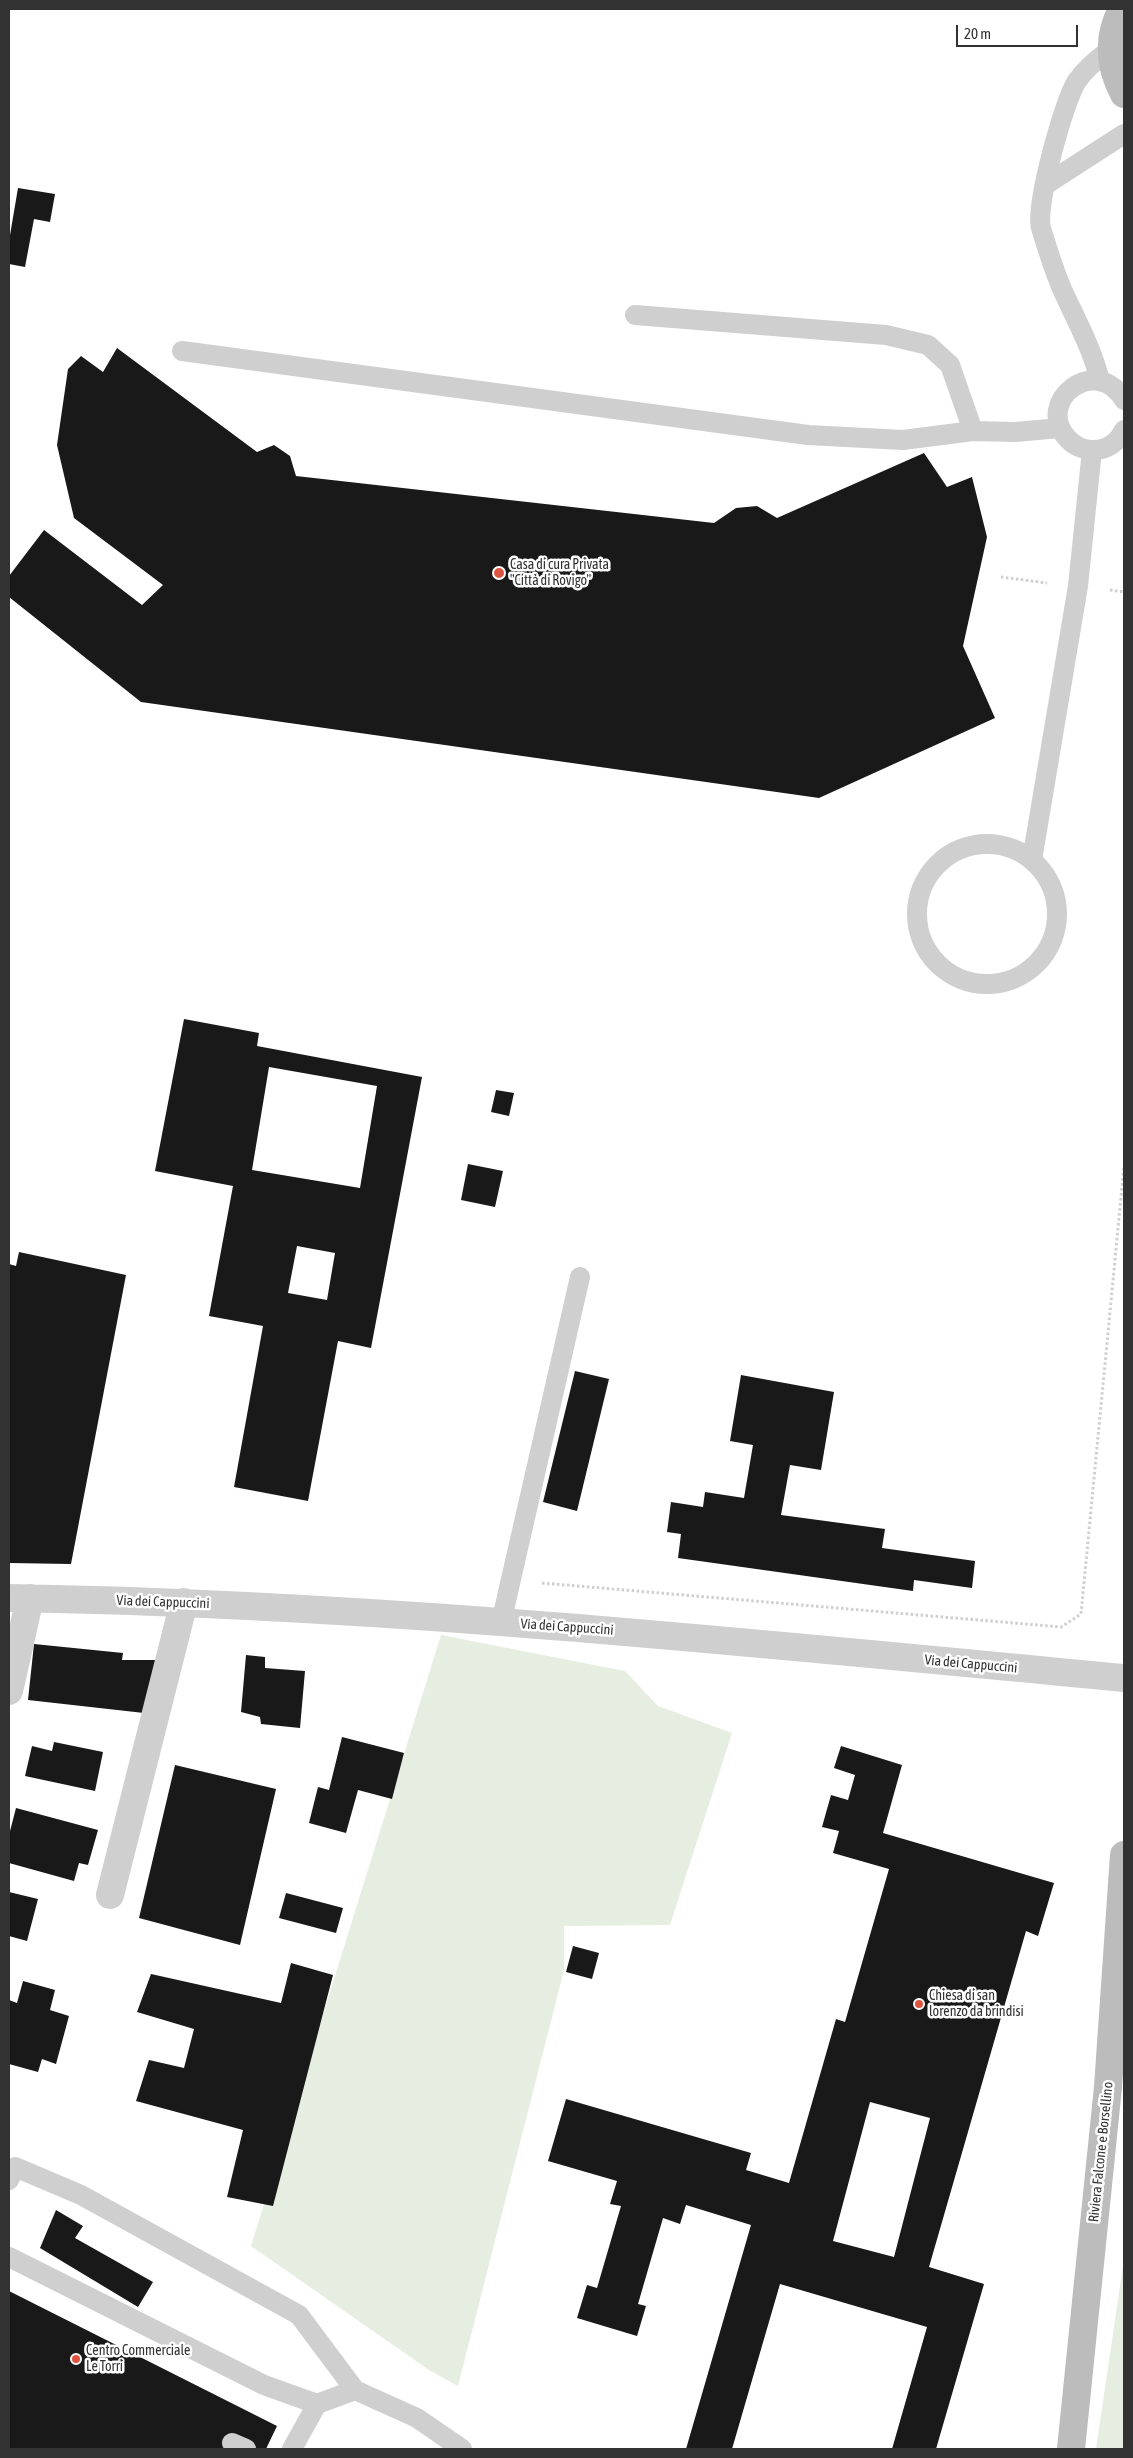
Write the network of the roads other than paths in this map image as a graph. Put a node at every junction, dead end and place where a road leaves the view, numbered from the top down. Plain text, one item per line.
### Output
1 (1122, 9) edge
2 (1110, 50) junction
3 (1124, 94) edge
4 (1124, 134) edge
5 (1045, 184) junction
6 (635, 315) dead end
7 (182, 351) dead end
8 (1100, 381) junction
9 (1124, 400) edge
10 (1060, 428) junction
11 (1124, 430) edge
12 (973, 431) junction
13 (1092, 450) junction
14 (1032, 860) junction
15 (580, 1277) dead end
16 (19, 1598) edge
17 (184, 1602) junction
18 (501, 1623) junction
19 (1124, 1678) edge
20 (9, 1691) edge
21 (1124, 1855) edge
22 (110, 1895) dead end
23 (9, 2180) edge
24 (9, 2257) edge
25 (355, 2390) junction
26 (317, 2404) junction
27 (462, 2448) edge
28 (292, 2449) edge
29 (1071, 2449) edge

1 - 2 main road
2 - 3 main road
2 - 5 lane
4 - 5 lane
5 - 8 lane
6 - 12 lane
7 - 12 lane
8 - 9 lane
8 - 10 lane
10 - 12 lane
10 - 13 lane
11 - 13 lane
13 - 14 lane
14 - 14 lane
15 - 18 lane
16 - 17 street, Via dei Cappuccini
16 - 20 street
17 - 18 street, Via dei Cappuccini
17 - 22 street
18 - 19 street, Via dei Cappuccini
21 - 29 main road, Riviera Falcone e Borsellino
23 - 25 lane
24 - 26 lane
25 - 26 lane
25 - 27 lane
26 - 28 lane

